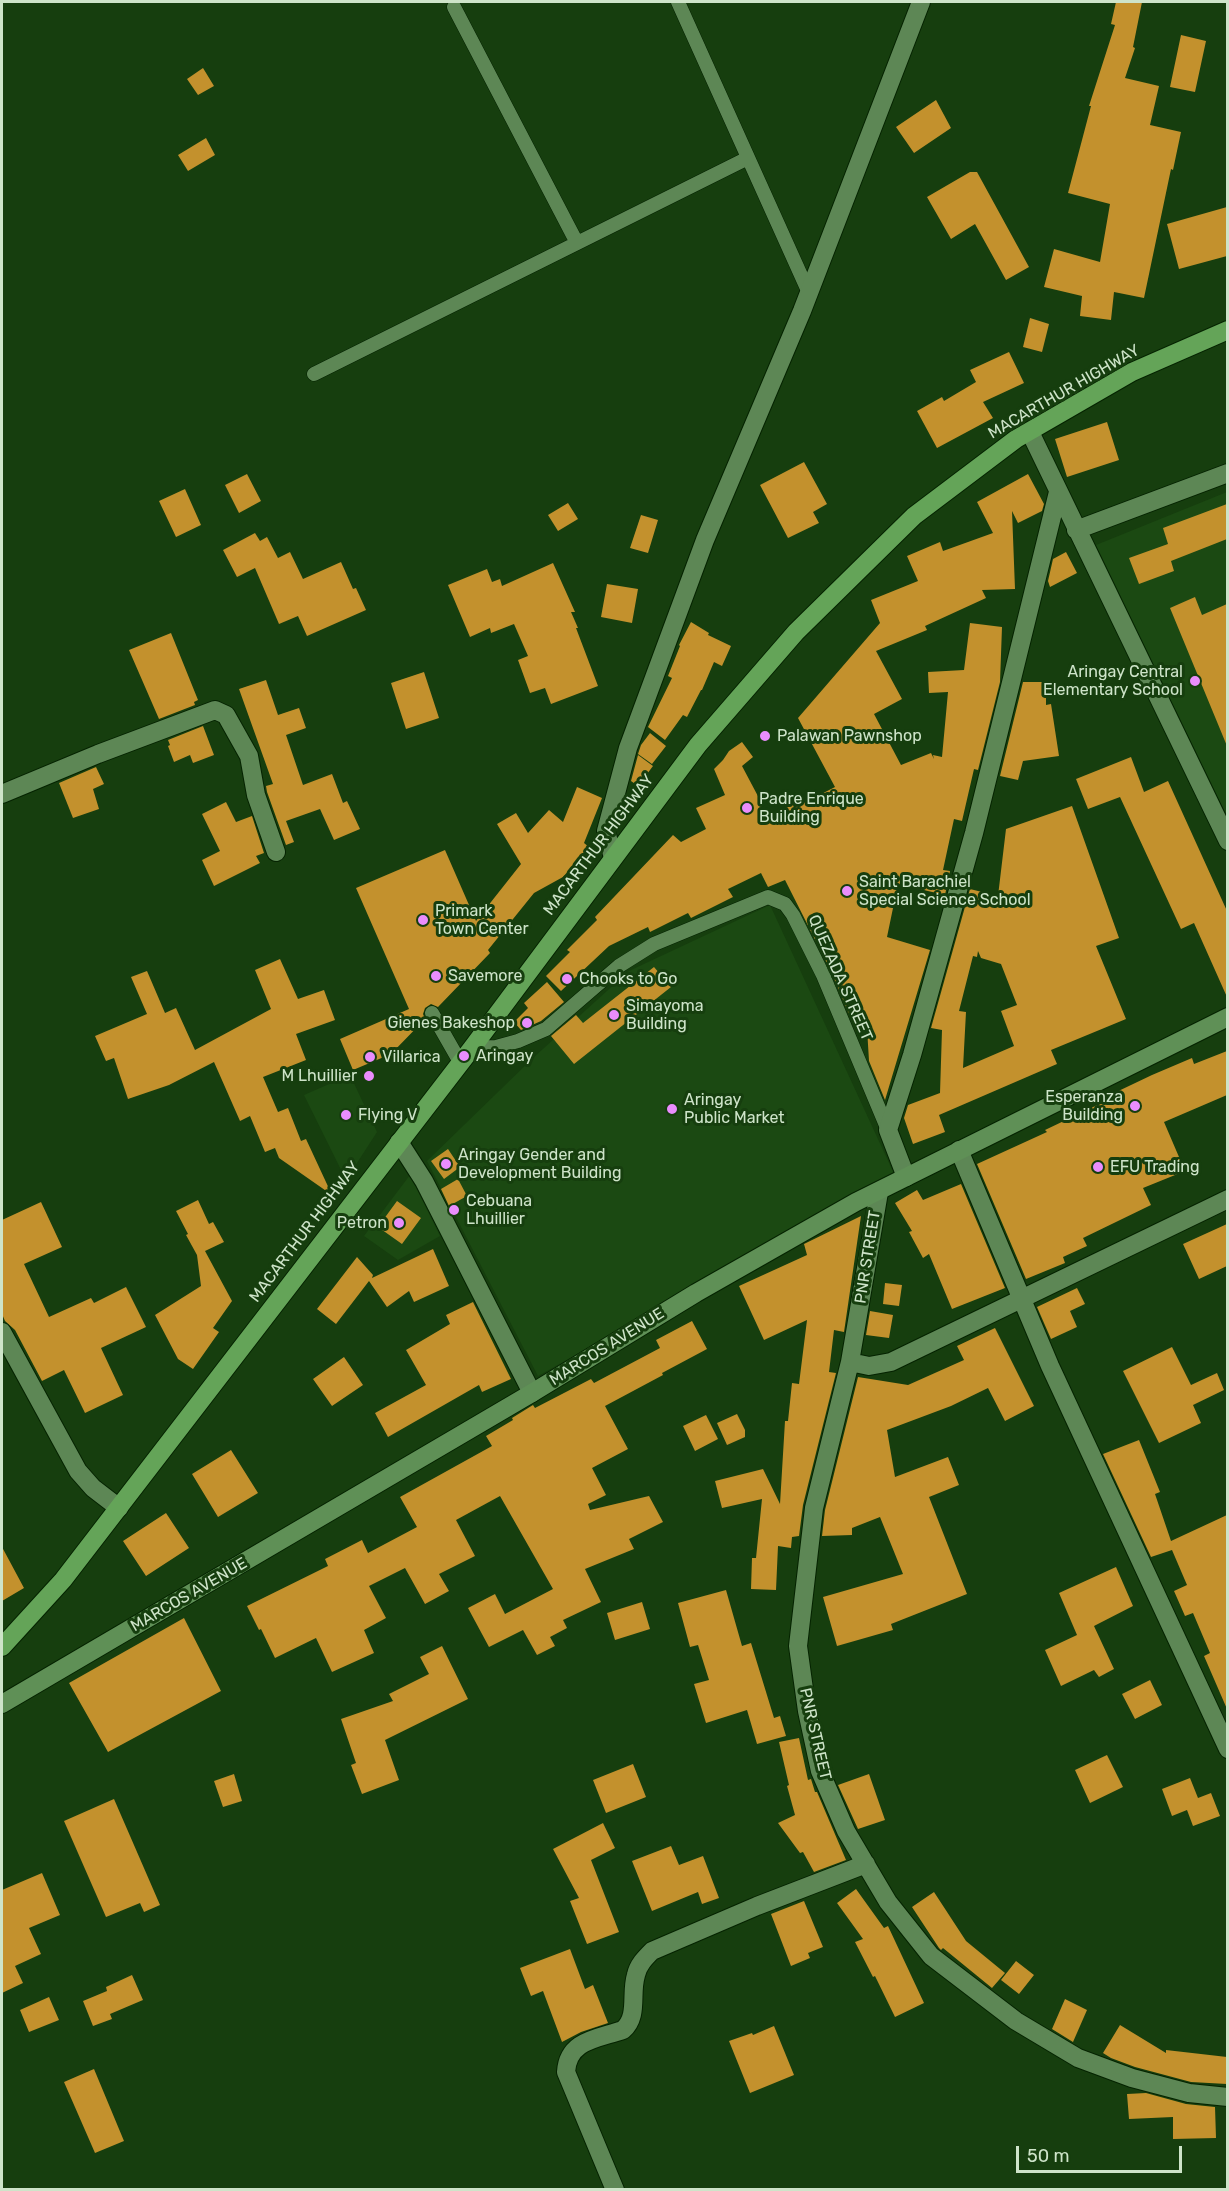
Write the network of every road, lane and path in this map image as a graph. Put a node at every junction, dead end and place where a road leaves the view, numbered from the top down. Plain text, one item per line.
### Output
1 (678, 2) edge
2 (921, 2) edge
3 (454, 7) dead end
4 (748, 158) junction
5 (577, 243) junction
6 (809, 293) junction
7 (1227, 330) edge
8 (314, 374) dead end
9 (1030, 432) junction
10 (1227, 473) edge
11 (1058, 492) junction
12 (1076, 530) junction
13 (2, 794) edge
14 (1227, 841) edge
15 (276, 852) dead end
16 (613, 858) junction
17 (432, 1013) dead end
18 (1227, 1017) edge
19 (466, 1055) junction
20 (888, 1130) junction
21 (399, 1142) junction
22 (959, 1150) junction
23 (906, 1177) junction
24 (879, 1192) junction
25 (1227, 1199) edge
26 (1023, 1298) junction
27 (2, 1332) edge
28 (850, 1362) junction
29 (532, 1394) junction
30 (119, 1508) junction
31 (2, 1647) edge
32 (2, 1704) edge
33 (1227, 1749) edge
34 (866, 1864) junction
35 (1227, 2097) edge
36 (615, 2190) edge

1 - 4 lane
2 - 6 street
3 - 5 lane
4 - 5 lane
4 - 6 lane
5 - 8 lane
6 - 16 street
7 - 9 highway, MACARTHUR HIGHWAY
9 - 11 street
9 - 16 highway, MACARTHUR HIGHWAY
10 - 12 street
11 - 12 street
11 - 20 street
12 - 14 street
13 - 15 street
16 - 19 highway, MACARTHUR HIGHWAY
17 - 19 lane
18 - 22 street, MARCOS AVENUE
19 - 20 lane, QUEZADA STREET
19 - 21 highway, MACARTHUR HIGHWAY
20 - 23 street
21 - 29 street
21 - 30 highway, MACARTHUR HIGHWAY
22 - 23 street, MARCOS AVENUE
22 - 26 street
23 - 24 street, MARCOS AVENUE
24 - 28 street, PNR STREET
24 - 29 street, MARCOS AVENUE
25 - 26 street
26 - 28 street
26 - 33 street
27 - 30 street
28 - 34 street, PNR STREET
29 - 32 street, MARCOS AVENUE
30 - 31 highway, MACARTHUR HIGHWAY
34 - 35 street, PNR STREET
34 - 36 street

